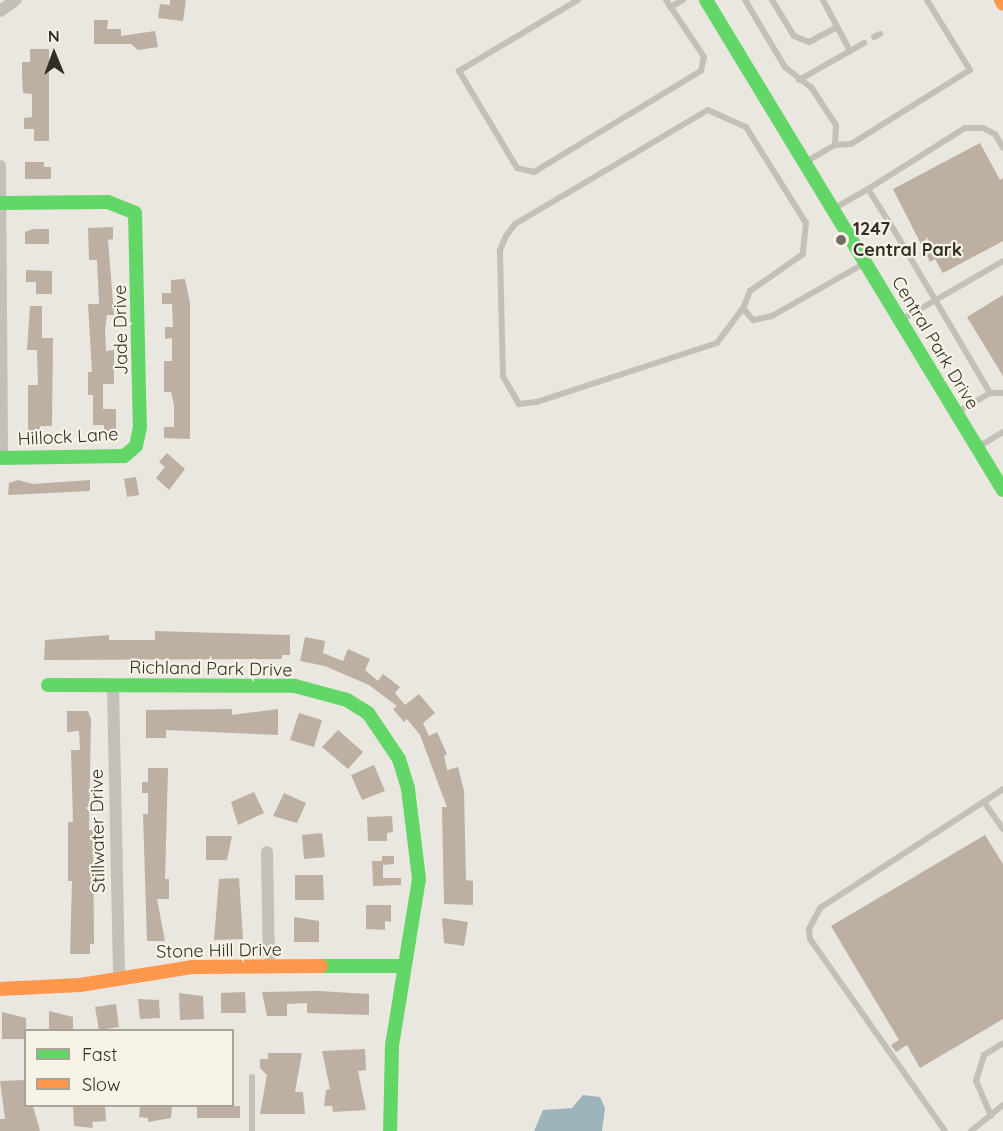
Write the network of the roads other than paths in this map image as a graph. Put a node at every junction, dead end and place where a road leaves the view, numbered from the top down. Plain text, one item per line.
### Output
1 (16, 0) edge
2 (578, 0) edge
3 (666, 0) edge
4 (683, 0) edge
5 (706, 0) edge
6 (746, 0) edge
7 (772, 0) edge
8 (823, 0) edge
9 (927, 0) edge
10 (670, 7) junction
11 (0, 11) edge
12 (837, 27) junction
13 (864, 43) dead end
14 (850, 51) junction
15 (799, 80) junction
16 (836, 145) junction
17 (1003, 148) edge
18 (805, 162) junction
19 (0, 166) edge
20 (868, 189) junction
21 (0, 203) edge
22 (833, 209) junction
23 (1003, 261) edge
24 (866, 263) junction
25 (935, 300) junction
26 (743, 308) junction
27 (900, 320) junction
28 (990, 393) junction
29 (1003, 393) edge
30 (956, 412) junction
31 (1003, 432) edge
32 (136, 446) joint
33 (977, 447) junction
34 (1, 458) edge
35 (1003, 490) edge
36 (48, 685) dead end
37 (113, 686) junction
38 (1003, 789) edge
39 (984, 802) junction
40 (1003, 829) edge
41 (267, 852) dead end
42 (404, 966) junction
43 (269, 967) junction
44 (119, 976) junction
45 (0, 989) edge
46 (1003, 1043) edge
47 (252, 1077) dead end
48 (1003, 1105) edge
49 (991, 1116) junction
50 (252, 1131) edge
51 (390, 1131) edge
52 (945, 1131) edge
53 (971, 1131) edge

1 - 11 street
2 - 10 lane
3 - 10 lane
4 - 10 lane
5 - 18 street, Central Park Drive
6 - 15 lane
7 - 12 lane
8 - 12 lane
9 - 16 lane
12 - 14 lane
13 - 14 lane
14 - 15 lane
15 - 16 lane
16 - 18 lane
17 - 20 lane
18 - 22 street, Central Park Drive
19 - 21 street
20 - 22 lane
20 - 25 lane
21 - 32 street, Jade Drive
21 - 34 street
22 - 24 street, Central Park Drive
23 - 25 lane
24 - 26 lane
24 - 27 street, Central Park Drive
25 - 27 lane
25 - 28 lane
26 - 26 lane
27 - 30 street, Central Park Drive
28 - 29 lane
28 - 30 lane
30 - 33 street, Central Park Drive
31 - 33 lane
32 - 34 street, Hillock Lane
33 - 35 street, Central Park Drive
36 - 37 street, Richland Park Drive
37 - 42 street, Richland Park Drive
37 - 44 street, Stillwater Drive
38 - 39 lane
39 - 40 lane
39 - 52 lane
41 - 43 street
42 - 43 street, Stone Hill Drive
42 - 51 street, Richland Park Drive
43 - 44 street, Stone Hill Drive
44 - 45 street, Stone Hill Drive
46 - 49 lane
47 - 50 lane
48 - 49 lane
49 - 53 lane

